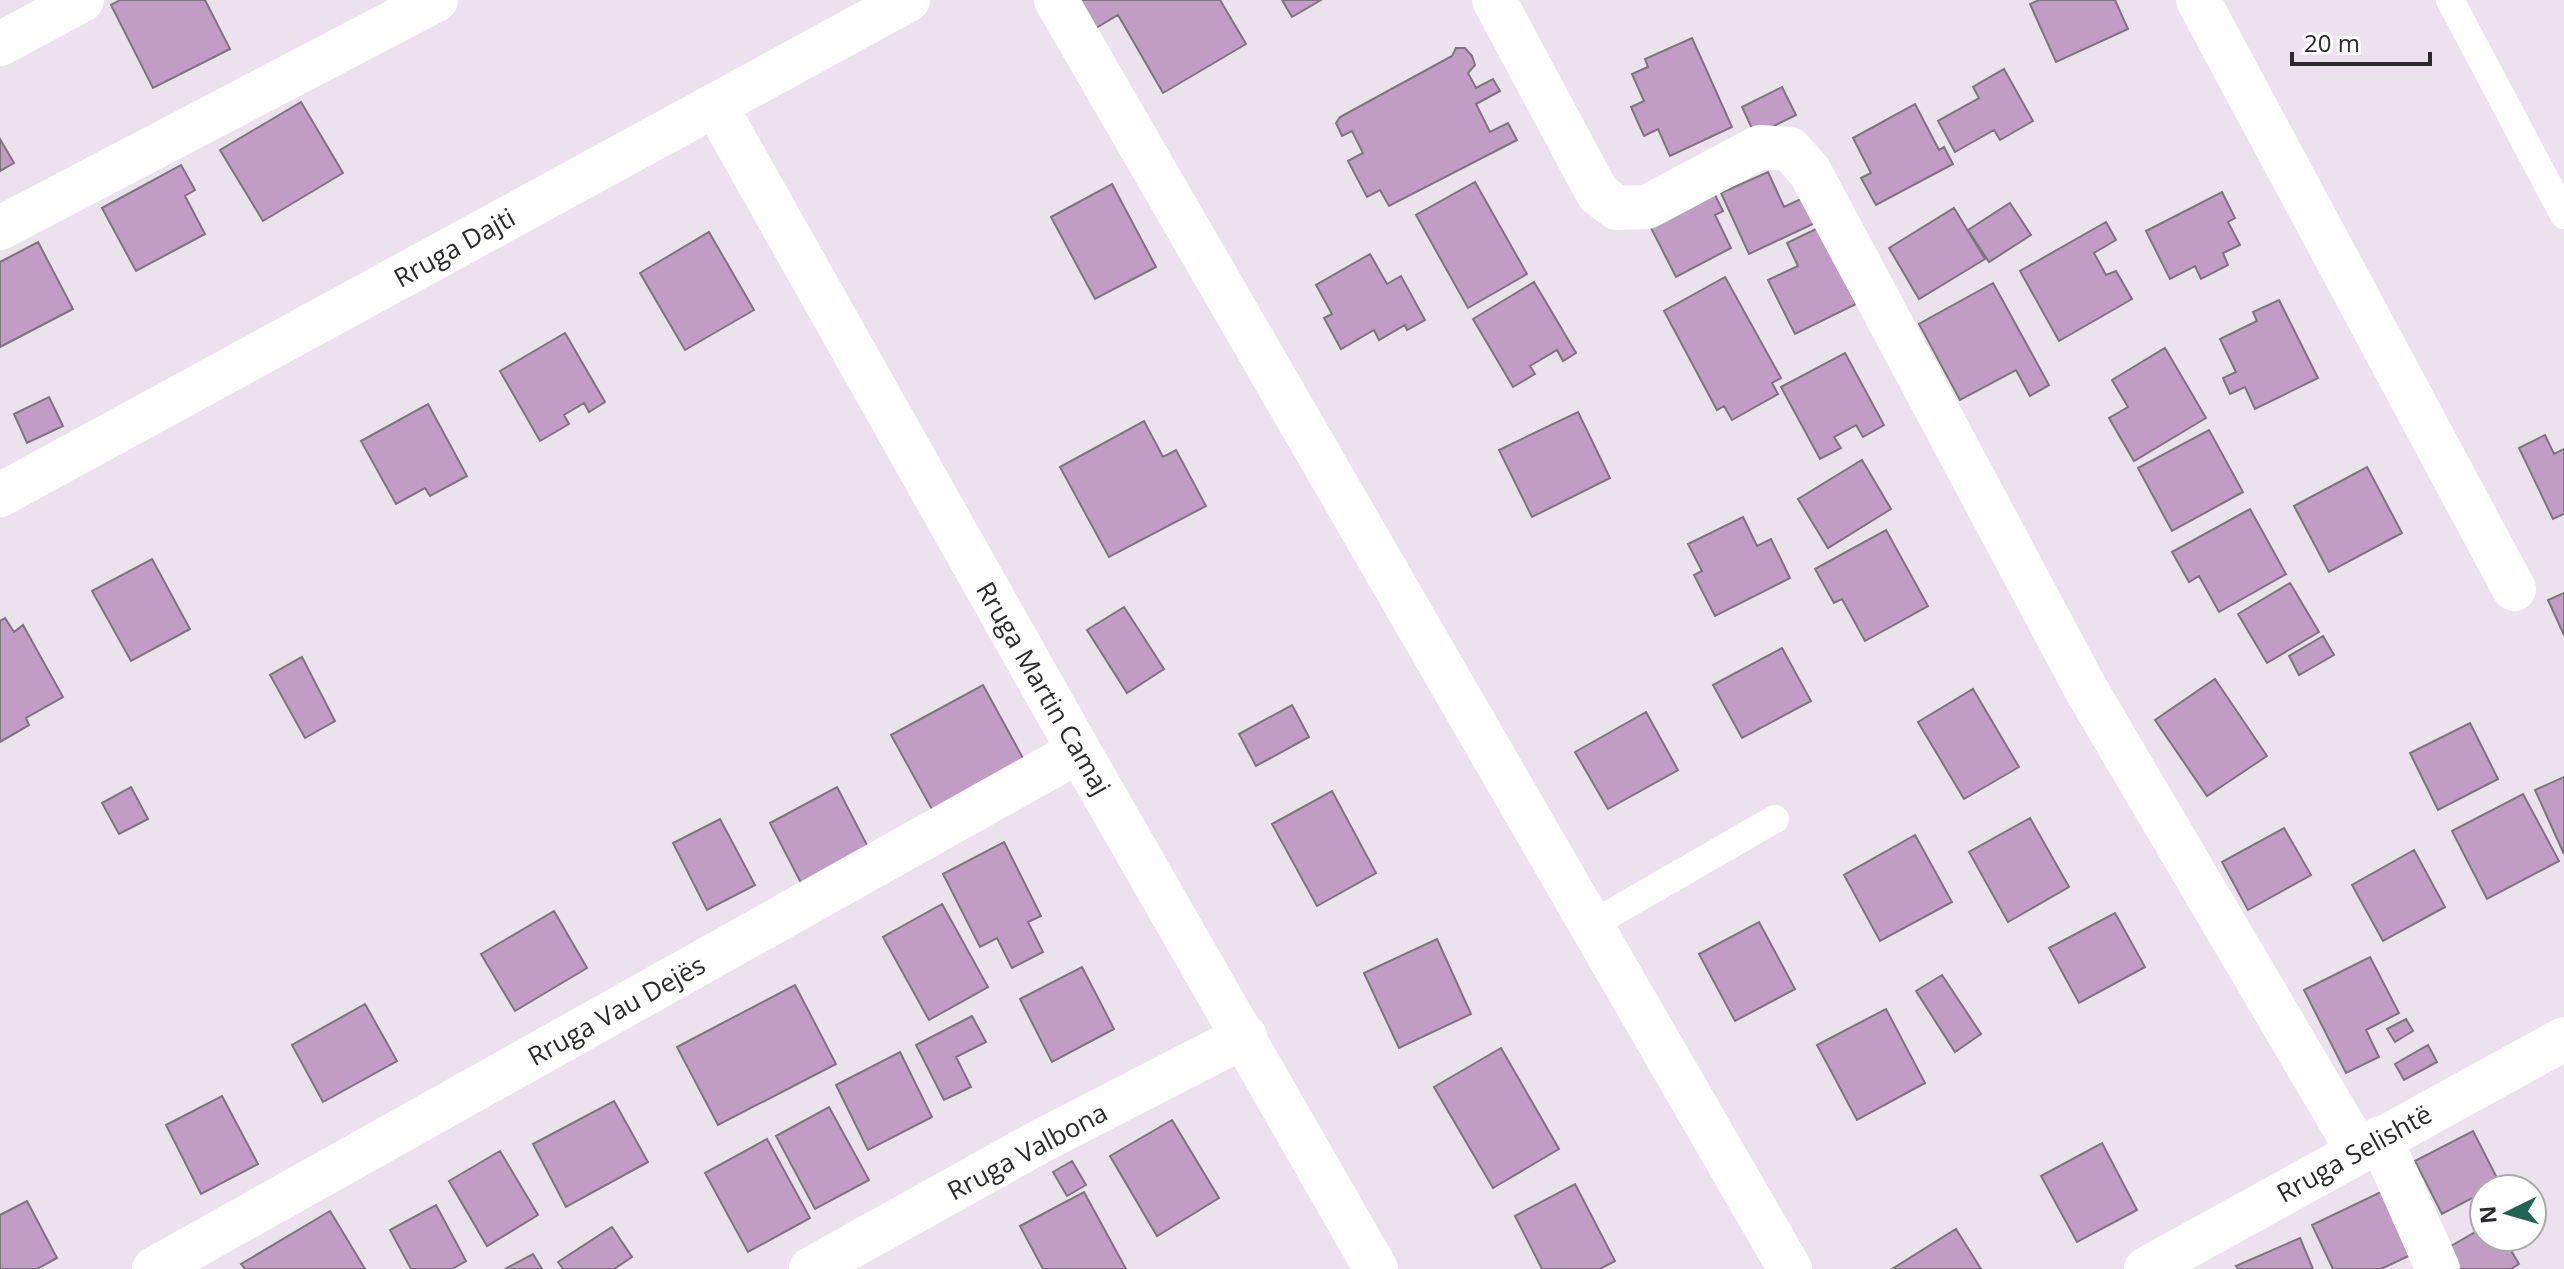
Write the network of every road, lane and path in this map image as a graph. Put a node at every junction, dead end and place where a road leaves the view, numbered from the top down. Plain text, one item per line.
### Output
1 (82, 0) edge
2 (436, 0) edge
3 (908, 0) edge
4 (1056, 0) edge
5 (1494, 0) edge
6 (2198, 0) edge
7 (2450, 0) edge
8 (0, 44) edge
9 (715, 105) junction
10 (2564, 215) edge
11 (0, 228) edge
12 (0, 495) edge
13 (2514, 589) dead end
14 (1079, 751) junction
15 (1775, 819) dead end
16 (1591, 925) junction
17 (1245, 1036) junction
18 (2564, 1039) edge
19 (2369, 1144) junction
20 (154, 1269) edge
21 (811, 1269) edge
22 (1376, 1269) edge
23 (1790, 1269) edge
24 (2146, 1269) edge
25 (2438, 1269) edge

1 - 8 street
2 - 11 street
3 - 9 street, Rruga Dajti
4 - 16 street
5 - 19 street
6 - 13 street
7 - 10 lane
9 - 12 street, Rruga Dajti
9 - 14 street, Rruga Martin Camaj
14 - 17 street, Rruga Martin Camaj
14 - 20 street, Rruga Vau Dejës
15 - 16 lane
16 - 23 street
17 - 21 street, Rruga Valbona
17 - 22 street, Rruga Martin Camaj
18 - 19 street, Rruga Selishtë
19 - 24 street, Rruga Selishtë
19 - 25 street

